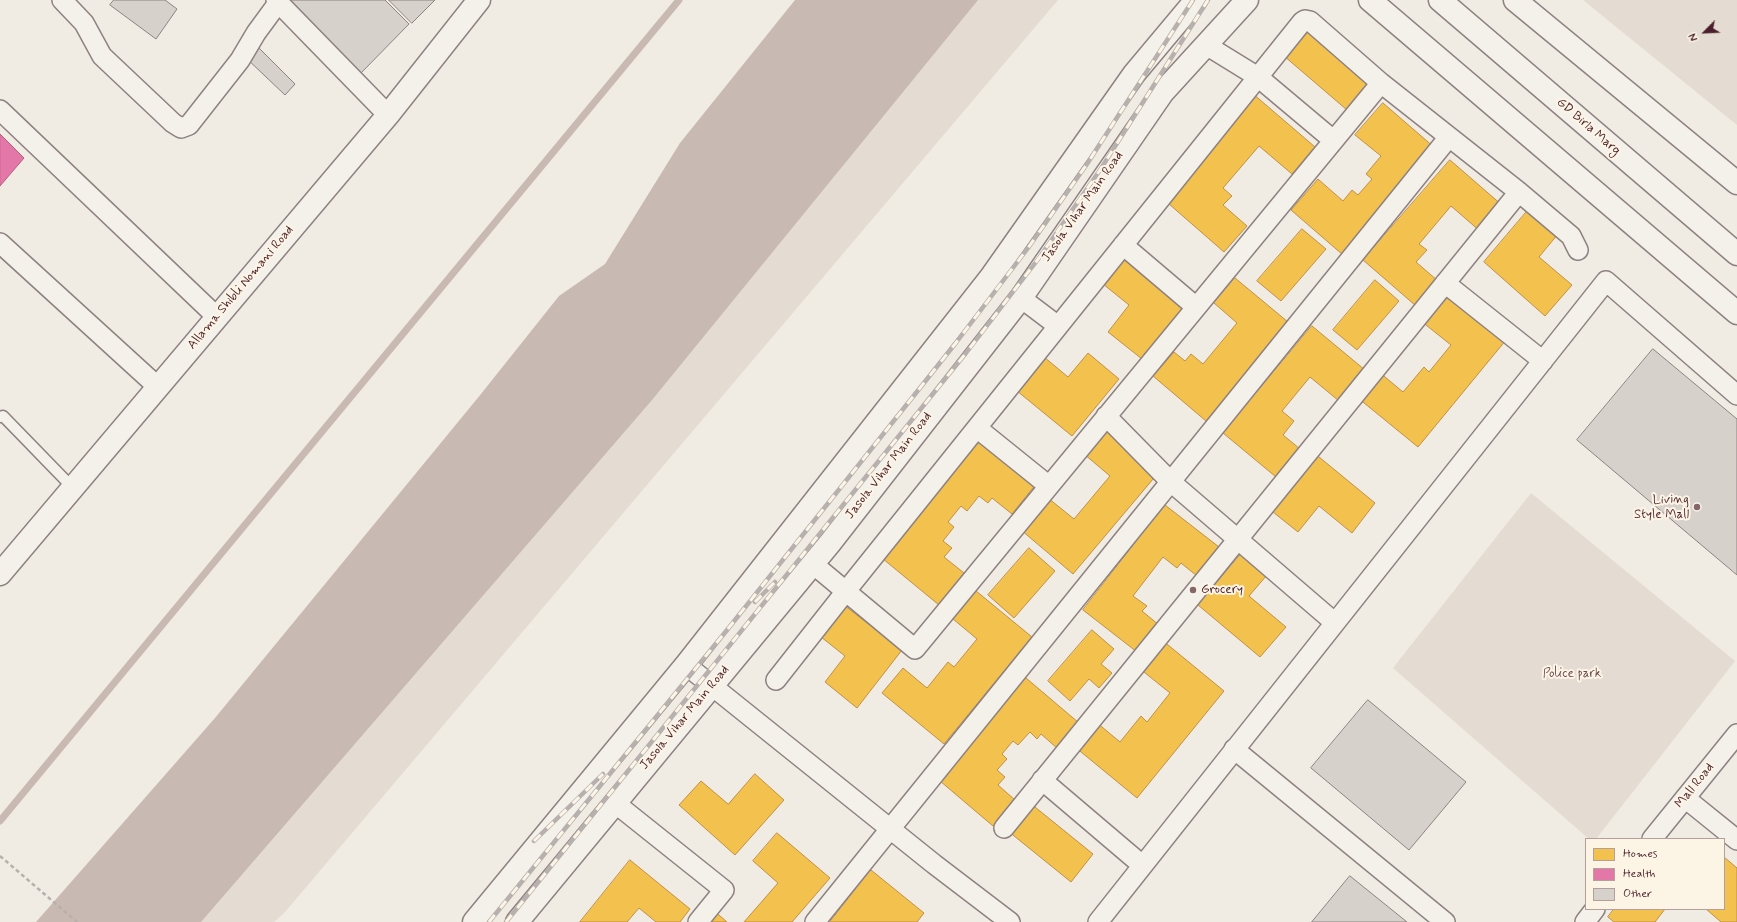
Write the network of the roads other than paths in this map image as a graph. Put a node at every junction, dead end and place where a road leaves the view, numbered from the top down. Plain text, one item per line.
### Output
1 (62, 0) edge
2 (480, 0) edge
3 (1196, 0) edge
4 (1247, 0) edge
5 (1370, 0) edge
6 (1440, 0) edge
7 (1515, 0) edge
8 (277, 1) edge
9 (1206, 44) junction
10 (1258, 77) junction
11 (1380, 83) junction
12 (0, 110) edge
13 (388, 115) junction
14 (1449, 137) junction
15 (1333, 140) junction
16 (1737, 183) edge
17 (1519, 192) junction
18 (0, 243) edge
19 (1123, 245) junction
20 (1578, 250) dead end
21 (1737, 254) edge
22 (1445, 283) junction
23 (1021, 298) junction
24 (1196, 307) junction
25 (1737, 313) edge
26 (217, 317) junction
27 (1058, 326) junction
28 (1543, 361) junction
29 (158, 387) junction
30 (1737, 395) edge
31 (1106, 416) junction
32 (0, 417) edge
33 (977, 428) junction
34 (1171, 482) junction
35 (1049, 486) junction
36 (73, 488) junction
37 (1238, 539) junction
38 (813, 564) junction
39 (0, 574) edge
40 (846, 591) junction
41 (1334, 622) junction
42 (686, 665) junction
43 (776, 680) dead end
44 (712, 686) junction
45 (1737, 734) edge
46 (1234, 749) junction
47 (1042, 780) junction
48 (1685, 798) junction
49 (615, 803) junction
50 (1004, 828) dead end
51 (890, 829) junction
52 (1653, 838) edge
53 (1737, 840) edge
54 (1142, 865) junction
55 (1594, 910) edge
56 (474, 922) edge
57 (517, 922) edge
58 (698, 922) edge
59 (815, 922) edge
60 (1010, 922) edge
61 (1098, 922) edge
62 (1445, 922) edge
63 (1585, 922) edge

1 - 8 street
2 - 13 street, Allama Shibli Nomani Road
3 - 42 street
4 - 9 street, Jasola Vihar Main Road
5 - 25 street
6 - 21 street, GD Birla Marg
7 - 16 street
8 - 13 street
9 - 10 street
9 - 23 street, Jasola Vihar Main Road
10 - 11 street
10 - 15 street
10 - 19 street
11 - 14 street
11 - 15 street
12 - 26 street
13 - 26 street, Allama Shibli Nomani Road
14 - 17 street
14 - 34 street
15 - 24 street
17 - 20 street
17 - 22 street
18 - 29 street
19 - 24 street
19 - 27 street
22 - 28 street
22 - 37 street
23 - 27 street
23 - 38 street, Jasola Vihar Main Road
24 - 31 street
26 - 29 street, Allama Shibli Nomani Road
27 - 33 street
28 - 30 street
28 - 41 street
29 - 36 street, Allama Shibli Nomani Road
31 - 34 street
31 - 35 street
32 - 36 lane
33 - 35 street
33 - 40 street
34 - 37 street
34 - 51 street
35 - 40 street
36 - 39 street, Allama Shibli Nomani Road
37 - 41 street
37 - 47 street
38 - 40 street
38 - 44 street, Jasola Vihar Main Road
40 - 43 street
41 - 46 street
42 - 44 street
42 - 56 street
44 - 49 street, Jasola Vihar Main Road
44 - 51 street
45 - 48 street, Mall Road
46 - 54 street
46 - 62 street
47 - 50 street
47 - 54 street
48 - 52 street, Mall Road
48 - 53 street
49 - 57 street, Jasola Vihar Main Road
49 - 58 street
51 - 59 street
51 - 60 street
54 - 61 street
55 - 63 street

